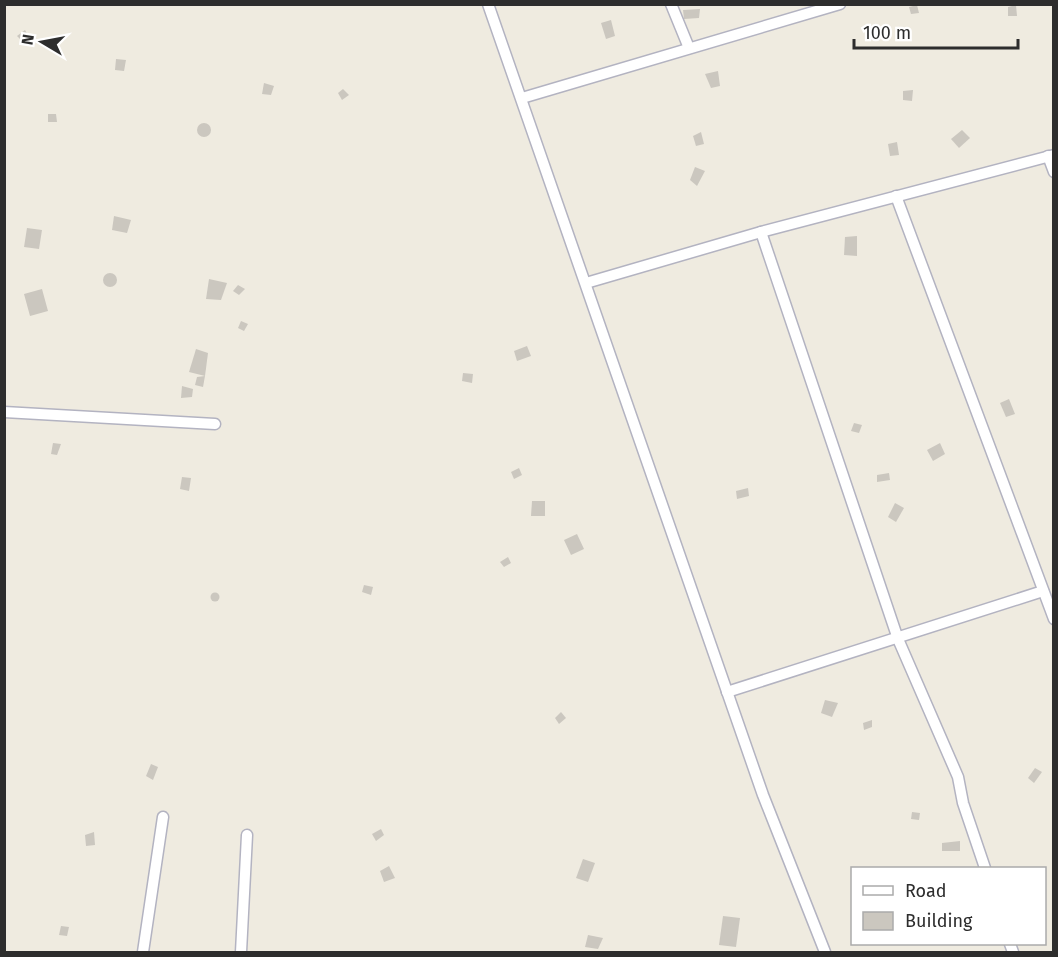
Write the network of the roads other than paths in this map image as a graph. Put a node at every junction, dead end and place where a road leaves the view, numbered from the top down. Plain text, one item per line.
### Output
1 (488, 4) edge
2 (671, 4) edge
3 (840, 4) edge
4 (689, 48) junction
5 (522, 98) junction
6 (1051, 156) edge
7 (1053, 172) edge
8 (896, 196) junction
9 (761, 232) junction
10 (586, 283) junction
11 (4, 412) edge
12 (215, 424) dead end
13 (1043, 591) junction
14 (1053, 619) edge
15 (898, 639) junction
16 (727, 692) junction
17 (163, 817) dead end
18 (247, 835) dead end
19 (985, 867) edge
20 (143, 952) edge
21 (241, 952) edge
22 (825, 952) edge

1 - 5 street
2 - 4 street
3 - 4 street
4 - 5 street
5 - 10 street
6 - 7 street
6 - 8 street
8 - 9 street
8 - 13 street
9 - 10 street
9 - 15 street
10 - 16 street
11 - 12 street
13 - 14 street
13 - 15 street
15 - 16 street
15 - 19 street
16 - 22 street
17 - 20 street
18 - 21 street

